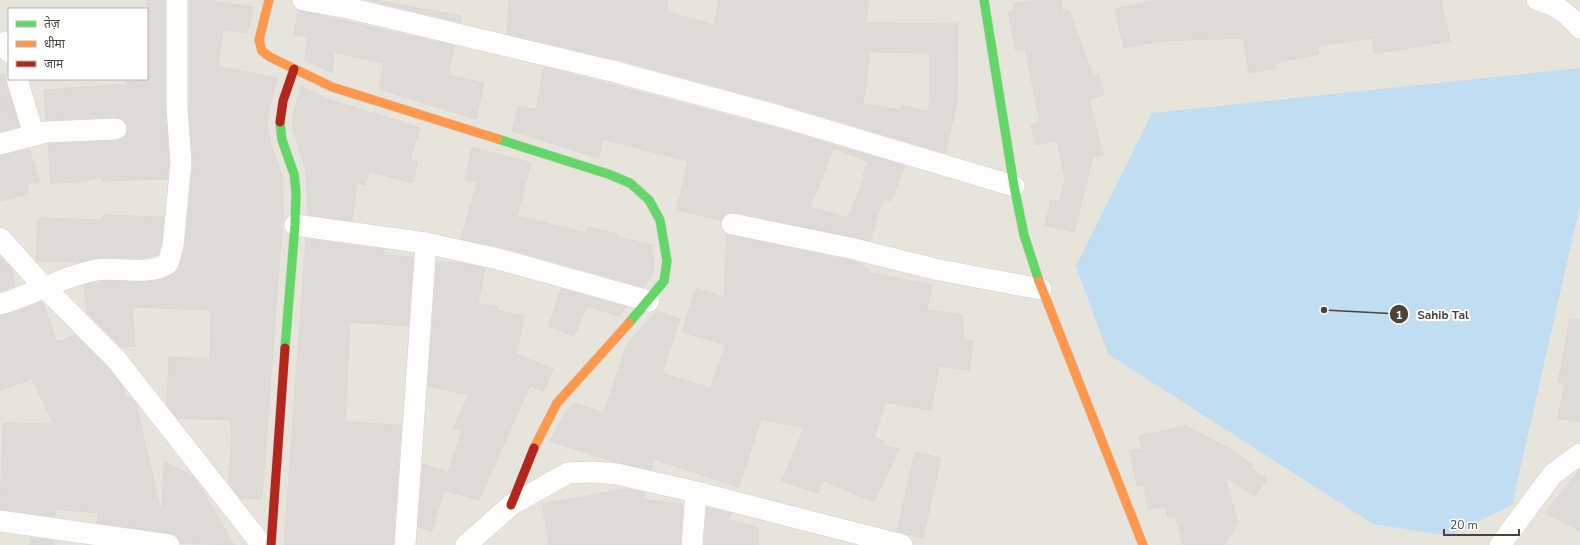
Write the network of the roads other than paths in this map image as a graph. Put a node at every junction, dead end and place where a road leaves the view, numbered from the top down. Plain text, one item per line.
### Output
1 (177, 0) edge
2 (269, 0) edge
3 (303, 0) edge
4 (1537, 0) edge
5 (988, 1) edge
6 (1578, 23) edge
7 (294, 69) junction
8 (17, 80) edge
9 (116, 129) dead end
10 (34, 135) junction
11 (0, 144) edge
12 (1014, 186) junction
13 (732, 224) dead end
14 (295, 225) junction
15 (0, 238) edge
16 (426, 243) junction
17 (46, 288) junction
18 (1041, 289) junction
19 (649, 301) junction
20 (0, 304) edge
21 (1580, 454) edge
22 (696, 492) junction
23 (511, 505) junction
24 (0, 521) edge
25 (127, 542) edge
26 (169, 545) edge
27 (262, 545) edge
28 (271, 545) edge
29 (405, 545) edge
30 (466, 545) edge
31 (692, 545) edge
32 (902, 545) edge
33 (1143, 545) edge
34 (1500, 545) edge

1 - 17 street
2 - 7 street
3 - 12 street
4 - 6 street
5 - 12 street
7 - 14 street
7 - 19 street
8 - 10 street
9 - 10 street
10 - 11 street
12 - 18 street
13 - 18 street
14 - 16 street
14 - 28 street
15 - 17 street
16 - 19 street
16 - 29 street
17 - 20 street
17 - 27 street
18 - 33 street
19 - 23 street
21 - 34 street
22 - 23 street
22 - 31 street
22 - 32 street
23 - 30 street
24 - 25 street
25 - 26 street

